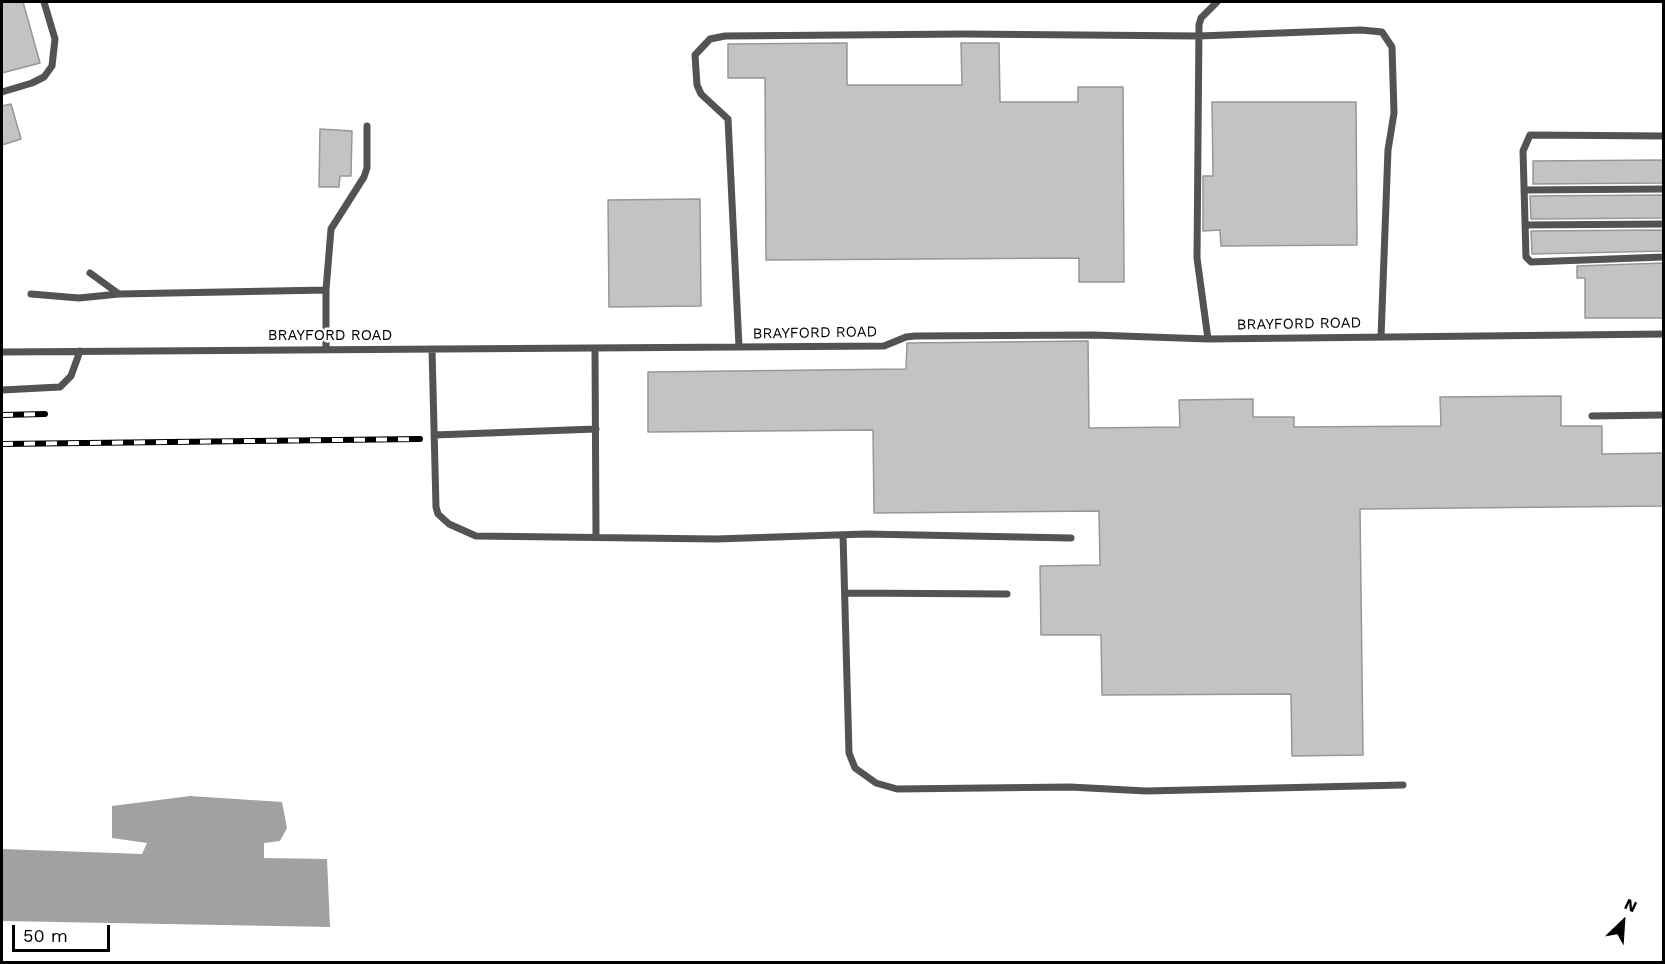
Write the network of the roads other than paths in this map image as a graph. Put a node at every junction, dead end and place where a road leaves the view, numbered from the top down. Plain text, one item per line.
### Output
1 (44, 2) edge
2 (1217, 2) edge
3 (1199, 36) junction
4 (2, 92) edge
5 (367, 126) dead end
6 (1664, 136) edge
7 (1664, 189) edge
8 (1524, 190) junction
9 (1664, 224) edge
10 (1525, 225) junction
11 (1664, 257) edge
12 (90, 273) dead end
13 (326, 290) junction
14 (31, 294) dead end
15 (119, 294) junction
16 (1664, 334) edge
17 (1381, 337) junction
18 (1208, 339) junction
19 (738, 347) junction
20 (595, 349) junction
21 (326, 350) junction
22 (432, 350) junction
23 (80, 351) junction
24 (2, 352) edge
25 (2, 390) edge
26 (1664, 415) edge
27 (1592, 416) dead end
28 (596, 429) junction
29 (434, 435) junction
30 (843, 535) junction
31 (596, 536) junction
32 (1071, 538) dead end
33 (845, 593) junction
34 (1007, 594) dead end
35 (1403, 785) dead end

1 - 4 lane
2 - 3 lane
3 - 17 lane
3 - 18 lane
3 - 19 lane
5 - 13 lane
6 - 8 lane
7 - 8 lane
8 - 10 lane
9 - 10 lane
10 - 11 lane
12 - 15 lane
13 - 15 lane
13 - 21 lane
14 - 15 lane
16 - 17 lane, BRAYFORD ROAD
17 - 18 lane, BRAYFORD ROAD
18 - 19 lane, BRAYFORD ROAD
19 - 20 lane, BRAYFORD ROAD
20 - 22 lane, BRAYFORD ROAD
20 - 28 lane
21 - 22 lane, BRAYFORD ROAD
21 - 23 lane, BRAYFORD ROAD
22 - 29 lane
23 - 24 lane, BRAYFORD ROAD
23 - 25 lane
26 - 27 lane
28 - 29 lane
28 - 31 lane
29 - 31 lane
30 - 31 lane
30 - 32 lane
30 - 33 lane
33 - 34 lane
33 - 35 lane

